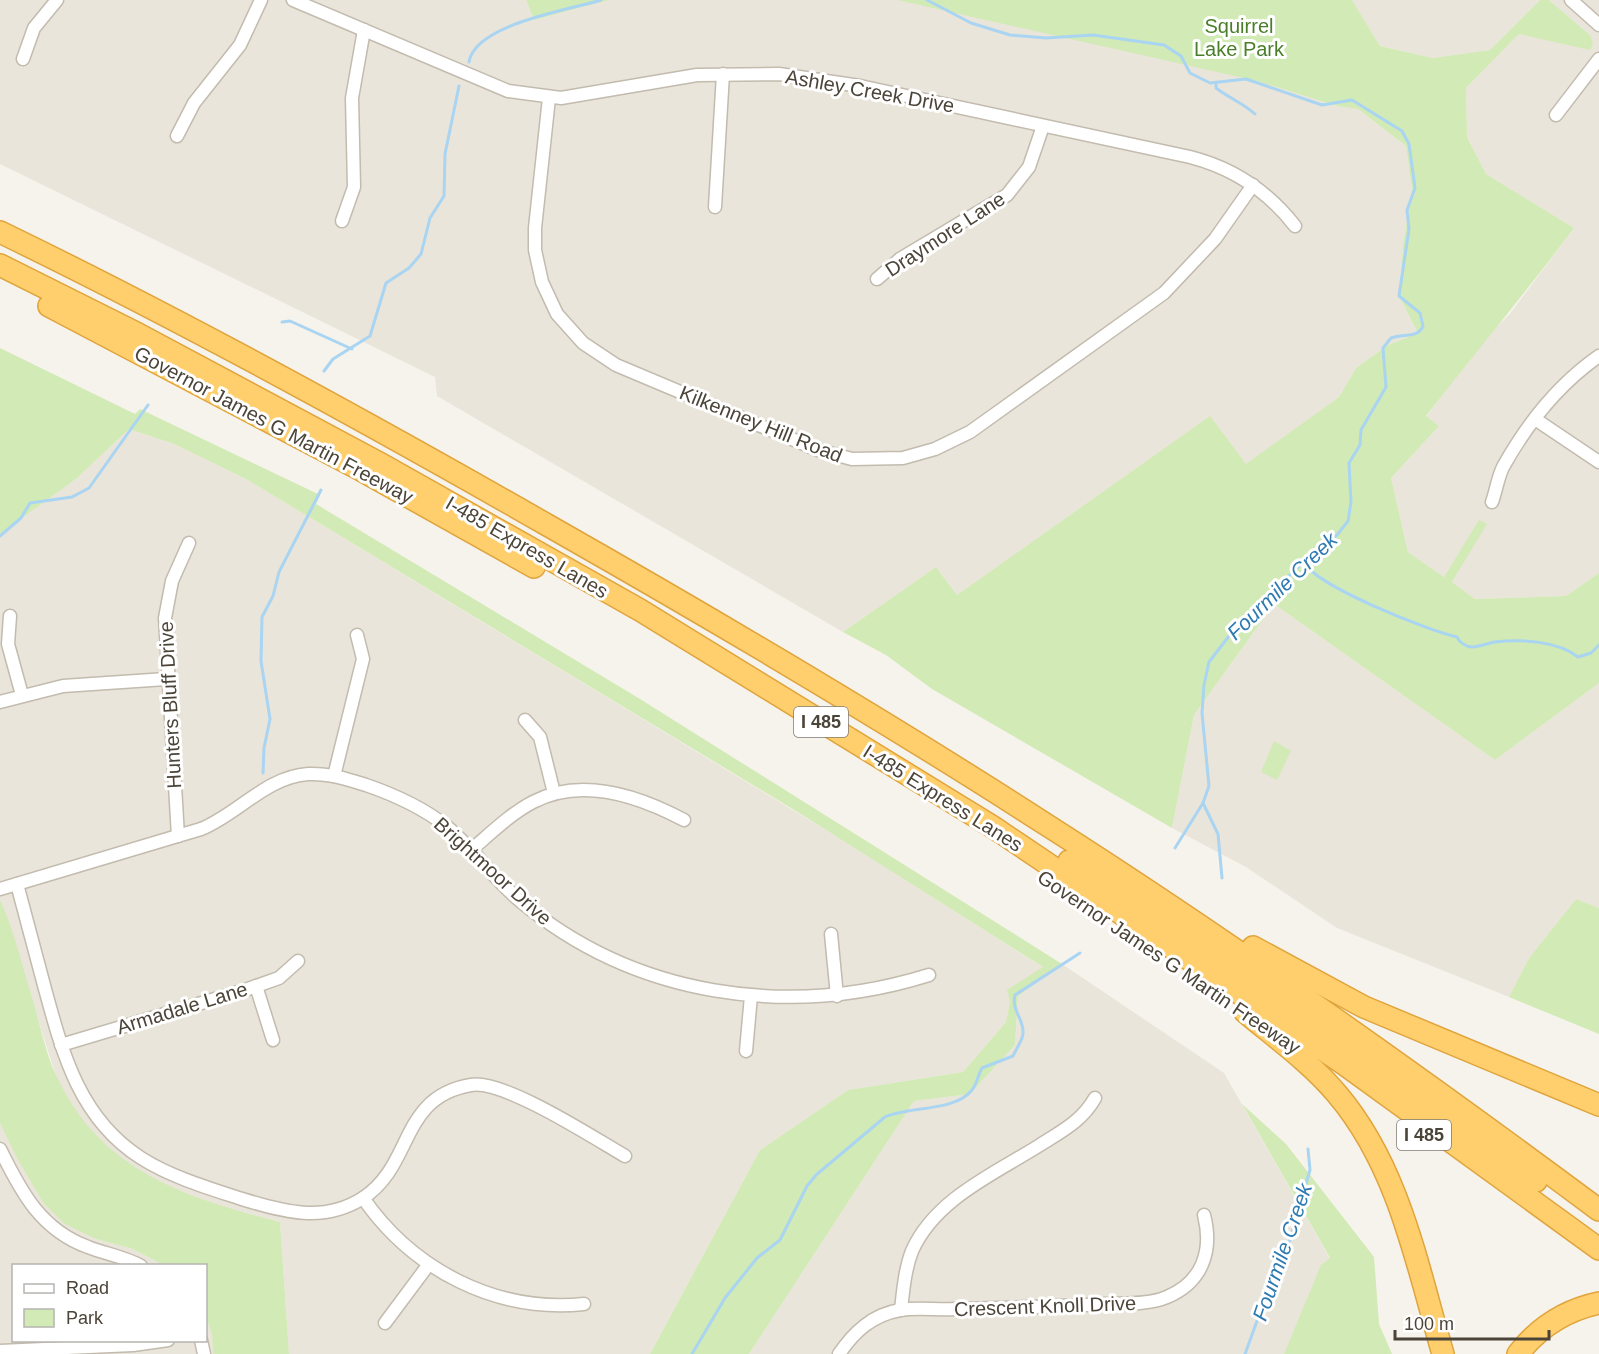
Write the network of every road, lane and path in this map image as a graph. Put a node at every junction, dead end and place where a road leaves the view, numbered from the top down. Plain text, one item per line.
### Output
1 (57, 0) edge
2 (261, 0) edge
3 (294, 0) edge
4 (1571, 0) edge
5 (1599, 25) edge
6 (363, 30) junction
7 (23, 59) dead end
8 (1599, 59) edge
9 (723, 74) junction
10 (549, 98) junction
11 (1556, 115) dead end
12 (1043, 126) junction
13 (177, 136) dead end
14 (1253, 185) junction
15 (715, 207) dead end
16 (342, 221) dead end
17 (1295, 226) dead end
18 (0, 232) edge
19 (0, 251) edge
20 (0, 265) edge
21 (877, 279) dead end
22 (0, 281) edge
23 (1599, 356) edge
24 (1535, 419) junction
25 (1599, 462) edge
26 (1492, 502) dead end
27 (189, 543) dead end
28 (10, 616) dead end
29 (357, 635) dead end
30 (166, 679) junction
31 (22, 695) junction
32 (0, 702) edge
33 (525, 720) dead end
34 (334, 776) junction
35 (554, 794) junction
36 (684, 820) dead end
37 (178, 836) junction
38 (471, 850) junction
39 (17, 884) junction
40 (1139, 886) junction
41 (0, 889) edge
42 (831, 934) dead end
43 (298, 962) dead end
44 (929, 975) dead end
45 (256, 986) junction
46 (751, 996) junction
47 (837, 996) junction
48 (1245, 1012) junction
49 (273, 1040) dead end
50 (61, 1045) junction
51 (746, 1050) dead end
52 (1095, 1098) dead end
53 (1599, 1105) edge
54 (0, 1149) edge
55 (626, 1156) dead end
56 (5, 1174) edge
57 (363, 1198) junction
58 (1599, 1210) edge
59 (1204, 1215) dead end
60 (1599, 1227) edge
61 (1599, 1249) edge
62 (1599, 1263) edge
63 (135, 1264) edge
64 (429, 1264) junction
65 (584, 1304) dead end
66 (1599, 1304) edge
67 (901, 1310) junction
68 (385, 1323) dead end
69 (159, 1342) edge
70 (0, 1351) edge
71 (839, 1354) edge
72 (1443, 1354) edge
73 (1518, 1354) edge

1 - 7 street
2 - 13 street
3 - 6 street, Ashley Creek Drive
4 - 5 street
6 - 10 street, Ashley Creek Drive
6 - 16 street
8 - 11 street
9 - 10 street, Ashley Creek Drive
9 - 12 street, Ashley Creek Drive
9 - 15 street
10 - 14 street, Kilkenney Hill Road
12 - 14 street, Ashley Creek Drive
12 - 21 street, Draymore Lane
14 - 17 street, Ashley Creek Drive
18 - 40 highway, I 485
19 - 60 highway, I-485 Express Lanes / I 485
20 - 61 highway, I-485 Express Lanes / I 485
22 - 48 highway, Governor James G Martin Freeway / I 485
23 - 24 street
24 - 25 street
24 - 26 street
27 - 30 street, Hunters Bluff Drive
28 - 31 street
29 - 34 street
30 - 31 street
30 - 37 street, Hunters Bluff Drive
31 - 32 street
33 - 35 street
34 - 37 street, Brightmoor Drive
34 - 38 street, Brightmoor Drive
35 - 36 street
35 - 38 street
37 - 39 street, Brightmoor Drive
38 - 46 street, Brightmoor Drive
39 - 41 street, Brightmoor Drive
39 - 50 street
40 - 53 highway
40 - 58 highway, I 485
42 - 47 street
43 - 45 street, Armadale Lane
44 - 47 street, Brightmoor Drive
45 - 49 street
45 - 50 street, Armadale Lane
46 - 47 street, Brightmoor Drive
46 - 51 street
48 - 62 highway, Governor James G Martin Freeway / I 485
48 - 72 highway
50 - 57 street
52 - 67 street
54 - 56 street
55 - 57 street
56 - 63 street
57 - 64 street
59 - 67 street, Crescent Knoll Drive
64 - 65 street
64 - 68 street
66 - 73 highway
67 - 71 street, Crescent Knoll Drive
69 - 70 street

